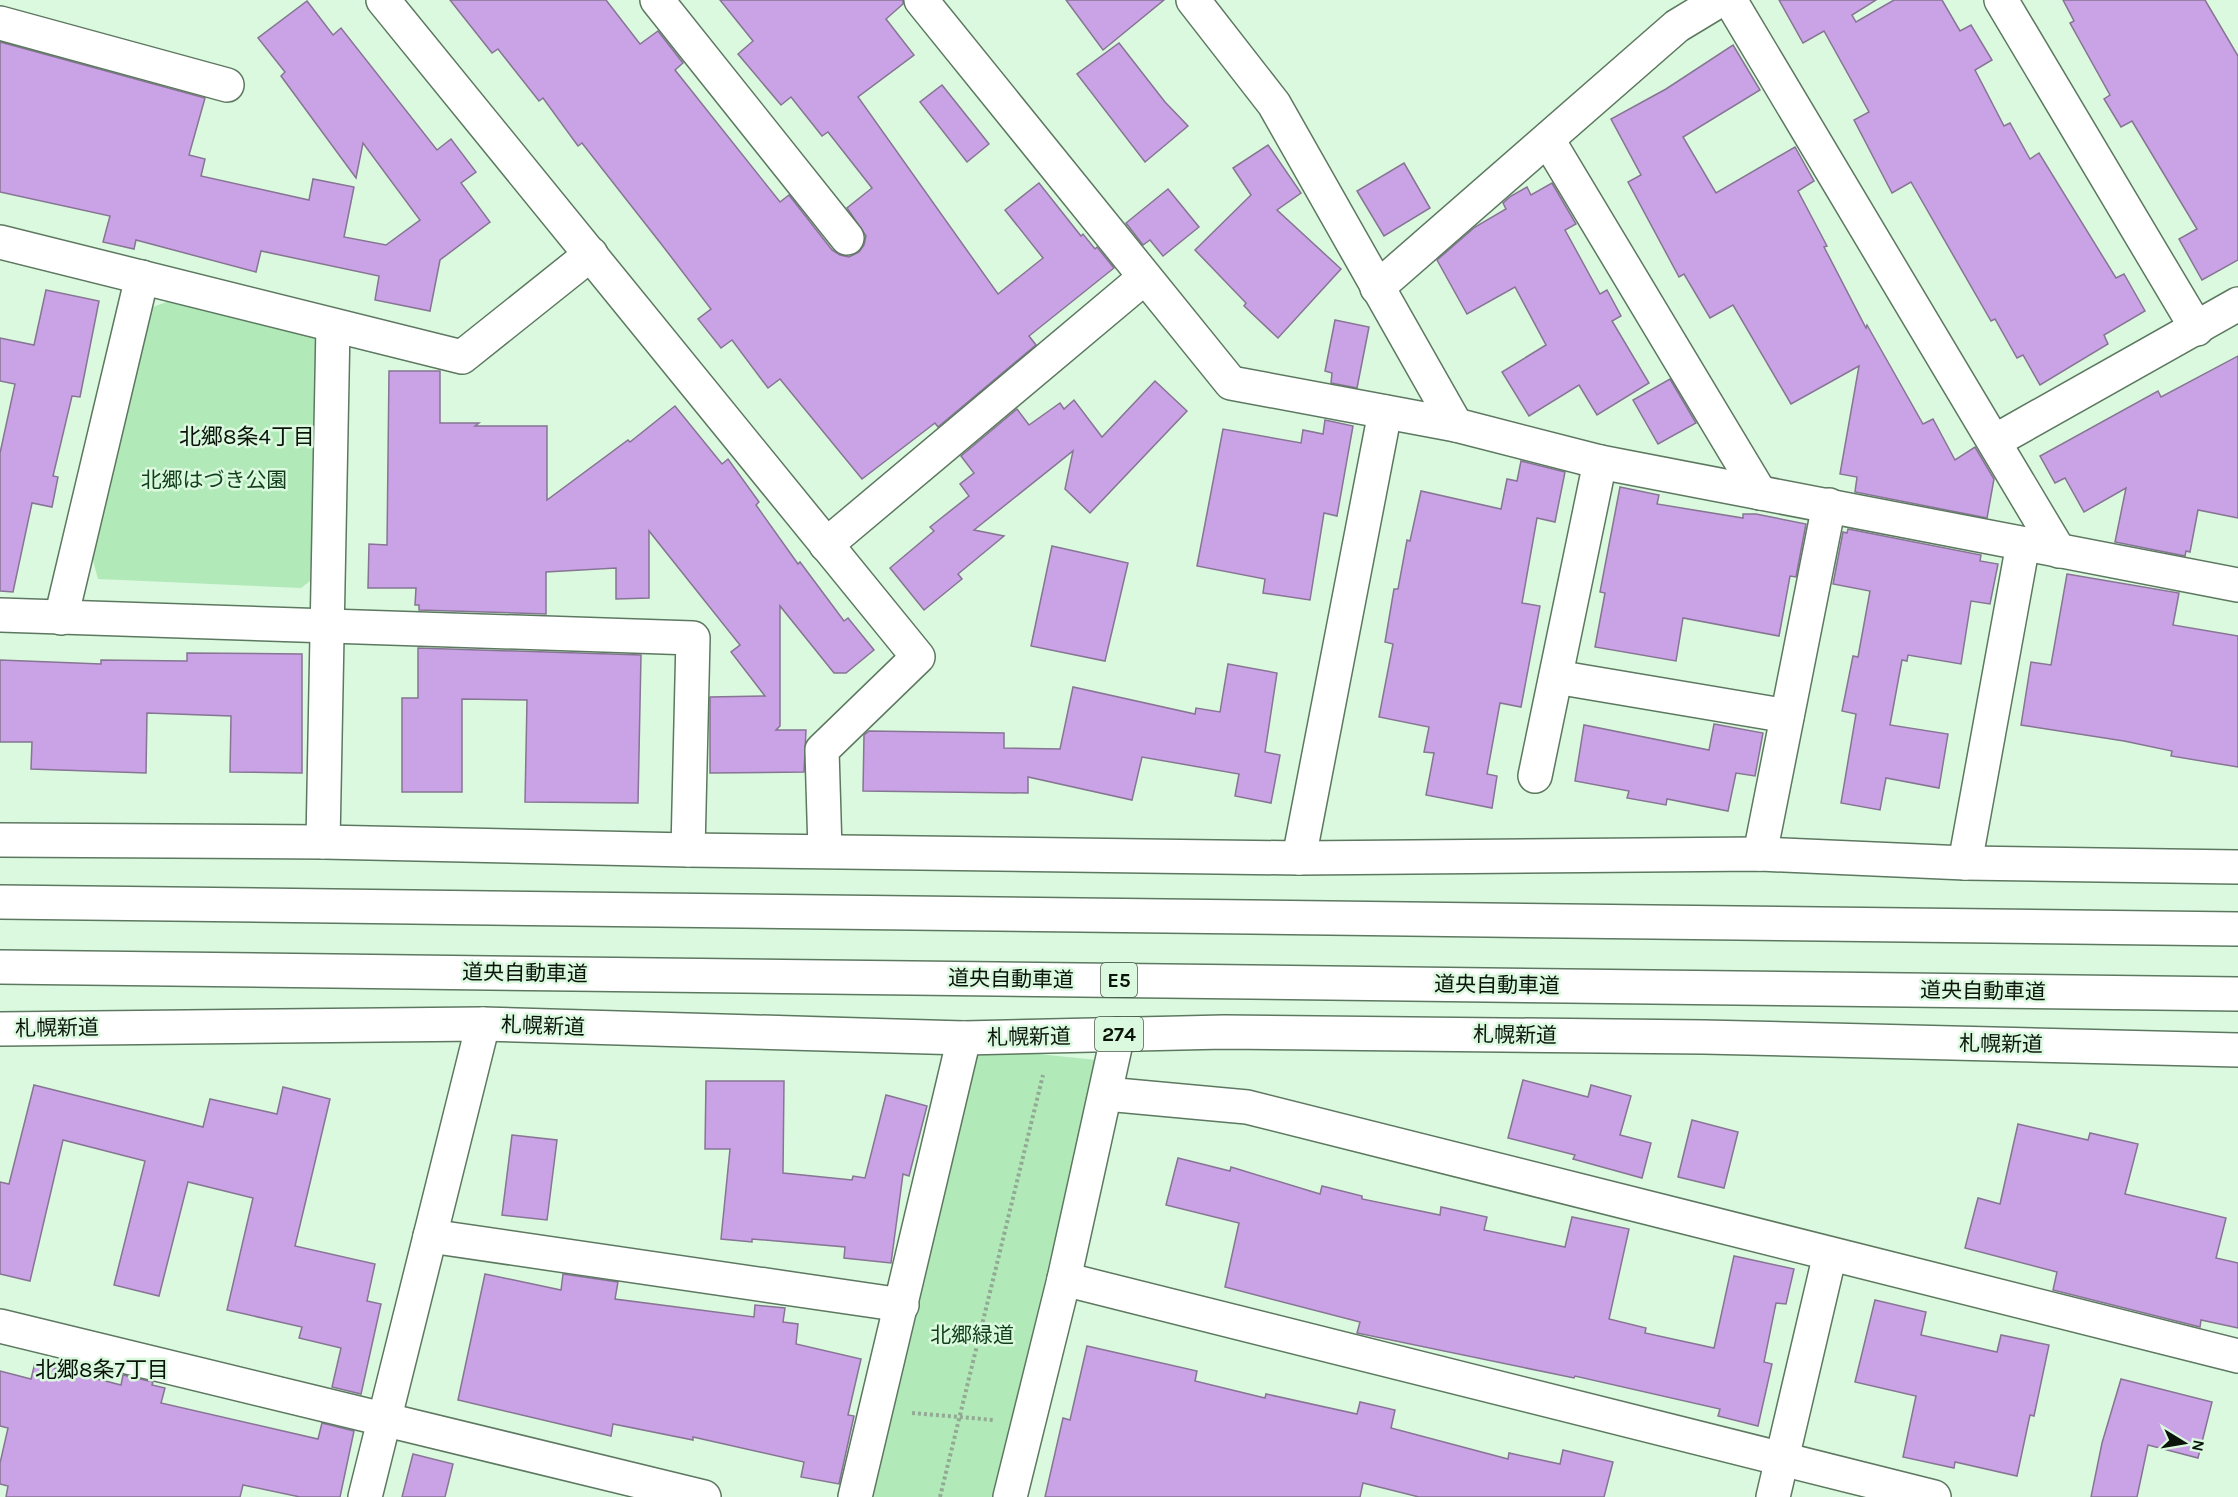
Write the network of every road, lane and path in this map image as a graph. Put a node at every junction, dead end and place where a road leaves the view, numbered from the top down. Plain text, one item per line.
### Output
1 (383, 0) edge
2 (657, 0) edge
3 (921, 0) edge
4 (1193, 0) edge
5 (1720, 0) edge
6 (1730, 0) edge
7 (2001, 0) edge
8 (0, 23) edge
9 (227, 85) dead end
10 (1548, 140) junction
11 (847, 238) dead end
12 (0, 242) edge
13 (591, 254) junction
14 (142, 277) junction
15 (1144, 278) junction
16 (1377, 288) junction
17 (2238, 304) edge
18 (333, 326) junction
19 (2197, 329) junction
20 (1385, 411) junction
21 (1456, 425) junction
22 (1995, 441) junction
23 (1600, 462) junction
24 (1760, 493) junction
25 (1829, 505) junction
26 (2023, 544) junction
27 (826, 545) junction
28 (2059, 551) junction
29 (2238, 585) edge
30 (0, 615) edge
31 (62, 618) junction
32 (328, 626) junction
33 (1556, 677) junction
34 (1787, 716) junction
35 (1535, 776) dead end
36 (0, 840) edge
37 (323, 842) junction
38 (688, 850) junction
39 (825, 851) junction
40 (1760, 854) junction
41 (1299, 858) junction
42 (1965, 863) junction
43 (2238, 867) edge
44 (0, 902) edge
45 (2238, 928) edge
46 (0, 967) edge
47 (2238, 994) edge
48 (483, 1024) junction
49 (0, 1029) edge
50 (1118, 1034) junction
51 (964, 1038) junction
52 (2238, 1050) edge
53 (1043, 1075) dead end
54 (1106, 1094) junction
55 (430, 1236) junction
56 (1830, 1254) junction
57 (1064, 1279) junction
58 (902, 1305) junction
59 (0, 1326) edge
60 (2238, 1356) edge
61 (876, 1410) junction
62 (960, 1418) junction
63 (384, 1421) junction
64 (1028, 1423) junction
65 (1782, 1459) junction
66 (365, 1497) edge
67 (704, 1497) edge
68 (855, 1497) edge
69 (940, 1497) edge
70 (1010, 1497) edge
71 (1773, 1497) edge
72 (1934, 1497) edge

1 - 13 main road
2 - 11 main road
3 - 15 main road
4 - 16 main road
5 - 10 main road
6 - 22 main road
7 - 19 main road
8 - 9 main road
10 - 16 main road
10 - 24 main road
12 - 14 main road
13 - 18 main road
13 - 27 main road
14 - 18 main road
14 - 31 main road
15 - 20 main road
15 - 27 main road
16 - 21 main road
17 - 19 main road
18 - 32 main road
19 - 22 main road
20 - 21 main road
20 - 41 main road
21 - 23 main road
22 - 28 main road
23 - 24 main road
23 - 33 main road
24 - 25 main road
25 - 26 main road
25 - 34 main road
26 - 28 main road
26 - 42 main road
27 - 39 main road
28 - 29 main road
30 - 31 main road
31 - 32 main road
32 - 37 main road
32 - 38 main road
33 - 34 main road
33 - 35 main road
34 - 40 main road
36 - 37 main road
37 - 38 main road
38 - 39 main road
39 - 41 main road
40 - 41 main road
40 - 42 main road
42 - 43 main road
44 - 45 main road
46 - 47 main road, 道央自動車道 / E5
48 - 49 main road, 札幌新道 / 274
48 - 51 main road, 札幌新道 / 274
48 - 55 main road
50 - 51 main road, 札幌新道 / 274
50 - 52 main road, 札幌新道 / 274
50 - 54 main road
51 - 58 main road
53 - 62 path
54 - 56 main road
54 - 57 main road
55 - 58 main road
55 - 63 main road
56 - 60 main road
56 - 65 main road
57 - 64 main road
57 - 65 main road
58 - 61 main road
59 - 63 main road
61 - 62 path
61 - 68 main road
62 - 64 path
62 - 69 path
63 - 66 main road
63 - 67 main road
64 - 70 main road
65 - 71 main road
65 - 72 main road

